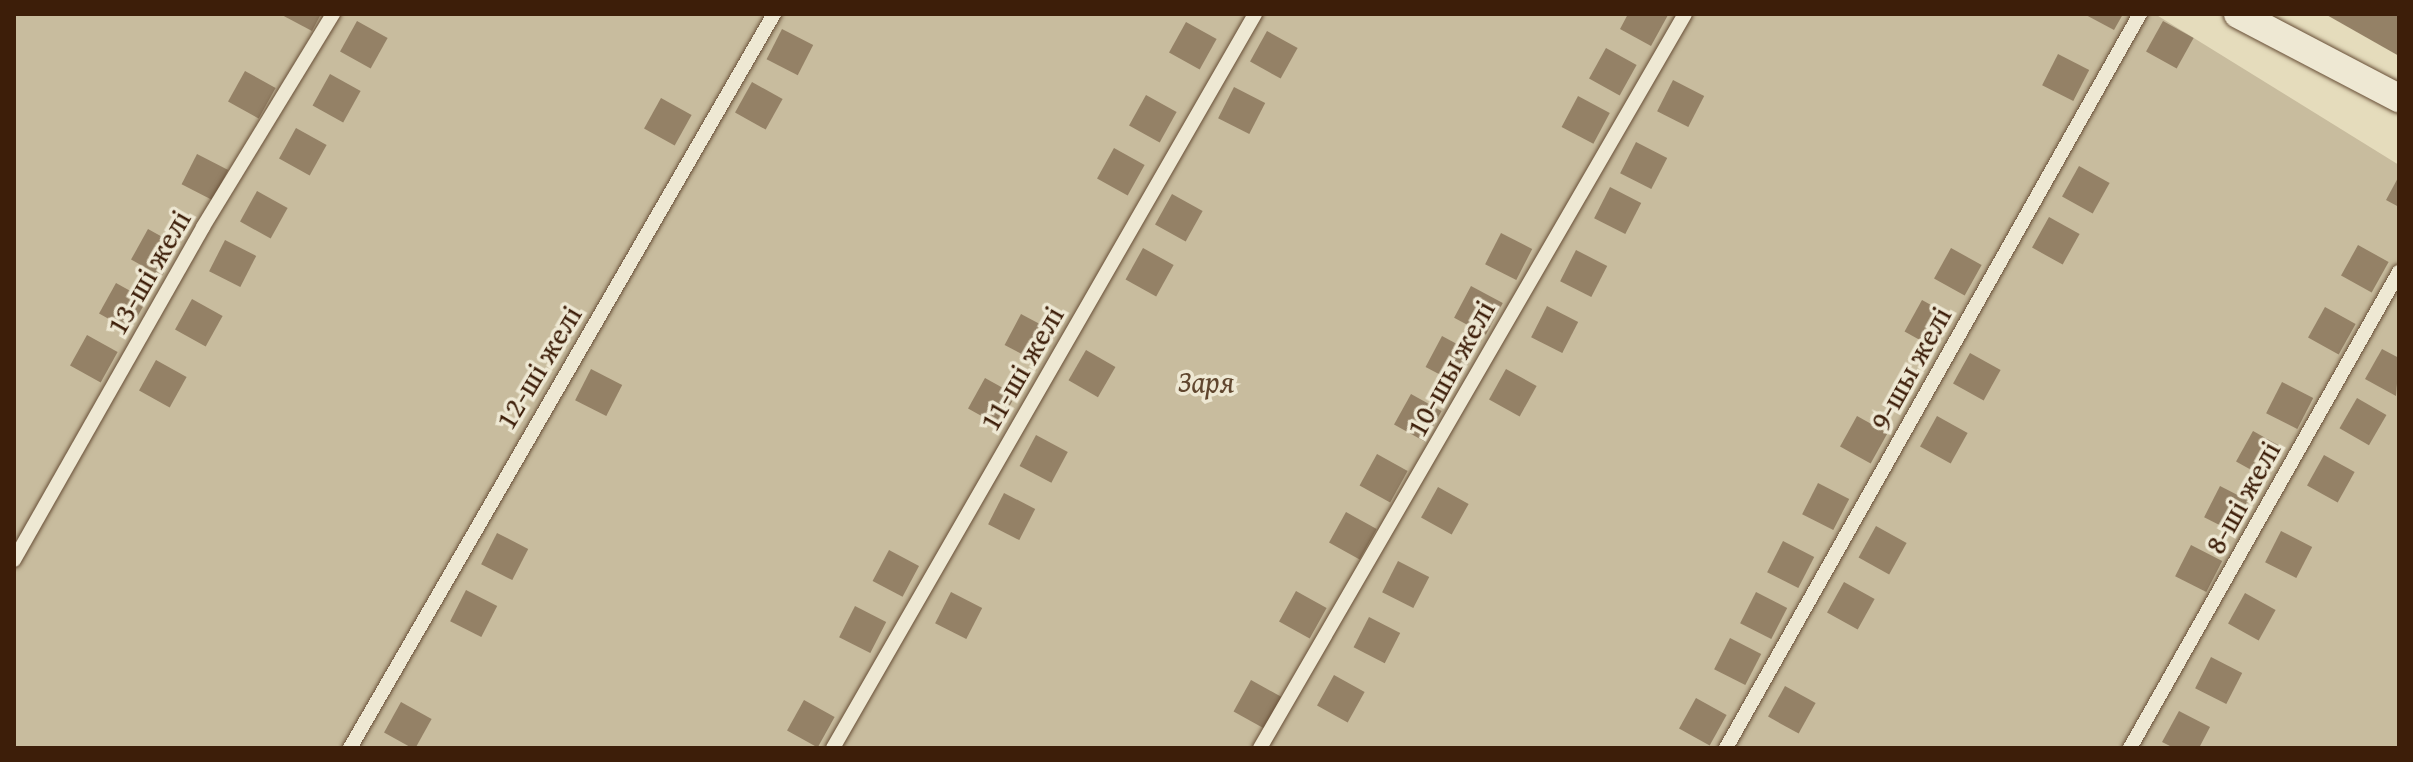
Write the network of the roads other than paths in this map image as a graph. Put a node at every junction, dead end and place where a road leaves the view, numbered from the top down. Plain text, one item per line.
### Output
1 (333, 14) edge
2 (774, 14) edge
3 (1255, 14) edge
4 (1685, 14) edge
5 (2140, 14) edge
6 (2238, 14) edge
7 (2399, 98) edge
8 (2399, 272) edge
9 (14, 560) edge
10 (350, 748) edge
11 (833, 748) edge
12 (1260, 748) edge
13 (1726, 748) edge
14 (2130, 748) edge

1 - 9 lane, 13-ші желі
2 - 10 lane, 12-ші желі
3 - 11 lane, 11-ші желі
4 - 12 lane, 10-шы желі
5 - 13 lane, 9-шы желі
6 - 7 street
8 - 14 lane, 8-ші желі

